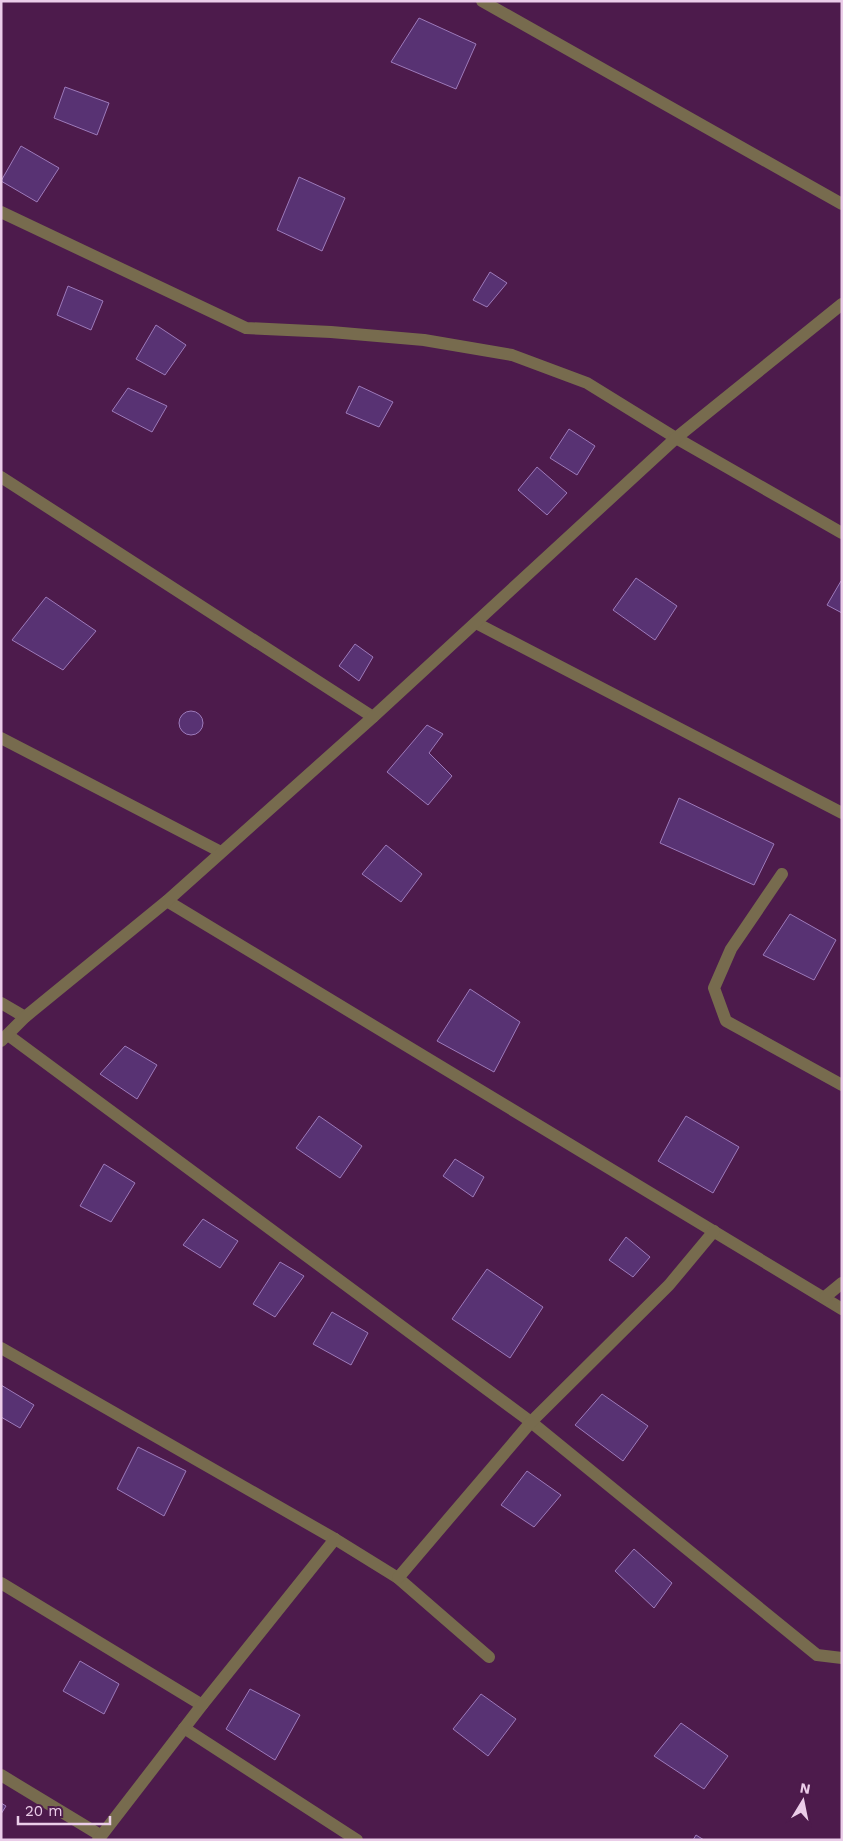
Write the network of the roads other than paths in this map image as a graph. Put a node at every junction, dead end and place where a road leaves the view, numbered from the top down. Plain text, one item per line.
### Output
1 (482, 1) edge
2 (842, 204) edge
3 (1, 212) edge
4 (842, 304) edge
5 (676, 438) junction
6 (1, 477) edge
7 (842, 533) edge
8 (476, 623) junction
9 (373, 717) junction
10 (1, 738) edge
11 (842, 812) edge
12 (222, 852) junction
13 (782, 874) dead end
14 (167, 901) junction
15 (1, 1003) edge
16 (25, 1017) junction
17 (5, 1038) edge
18 (842, 1084) edge
19 (714, 1231) junction
20 (842, 1283) edge
21 (825, 1298) junction
22 (842, 1309) edge
23 (1, 1348) edge
24 (531, 1422) junction
25 (335, 1539) junction
26 (398, 1578) junction
27 (1, 1583) edge
28 (489, 1657) dead end
29 (842, 1658) edge
30 (202, 1705) junction
31 (184, 1728) junction
32 (1, 1775) edge
33 (99, 1838) edge
34 (357, 1840) edge

1 - 2 street
3 - 5 street
4 - 5 street
5 - 7 street
5 - 8 street
6 - 9 street
8 - 9 street
8 - 11 street
9 - 12 street
10 - 12 street
12 - 14 street
13 - 18 street
14 - 16 street
14 - 19 street
15 - 16 street
16 - 17 street
17 - 24 street
19 - 21 street
19 - 24 street
20 - 21 street
21 - 22 street
23 - 25 street
24 - 26 street
24 - 29 street
25 - 26 street
25 - 30 street
26 - 28 street
27 - 30 street
30 - 31 street
31 - 33 street
31 - 34 street
32 - 33 street

